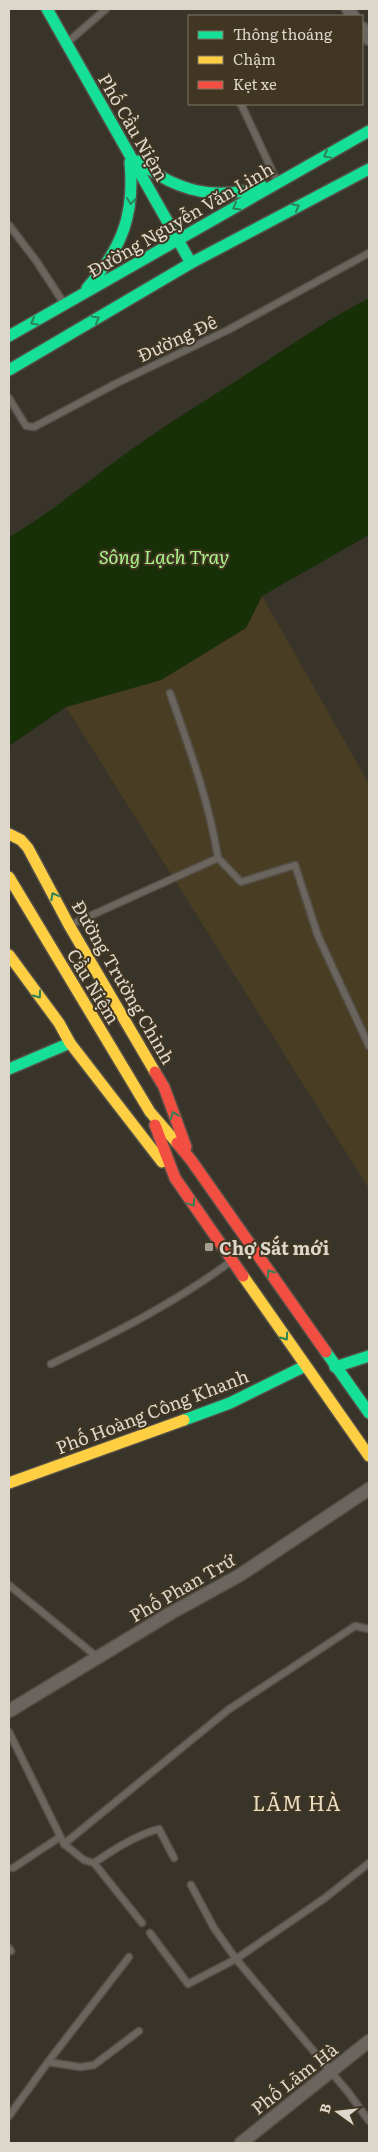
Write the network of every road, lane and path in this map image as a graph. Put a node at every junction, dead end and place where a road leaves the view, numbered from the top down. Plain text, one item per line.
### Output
1 (47, 9) edge
2 (106, 9) edge
3 (66, 43) junction
4 (241, 105) edge
5 (369, 131) edge
6 (129, 153) junction
7 (369, 169) edge
8 (278, 182) junction
9 (9, 224) edge
10 (178, 240) junction
11 (369, 253) edge
12 (191, 263) junction
13 (76, 299) junction
14 (65, 305) junction
15 (9, 336) edge
16 (9, 370) edge
17 (9, 398) edge
18 (170, 693) dead end
19 (9, 834) edge
20 (218, 858) junction
21 (9, 878) edge
22 (69, 925) junction
23 (9, 955) edge
24 (70, 1042) junction
25 (369, 1046) edge
26 (9, 1069) edge
27 (150, 1112) junction
28 (192, 1160) junction
29 (175, 1178) junction
30 (231, 1261) junction
31 (369, 1356) edge
32 (51, 1364) dead end
33 (305, 1366) junction
34 (335, 1367) junction
35 (369, 1413) edge
36 (369, 1456) edge
37 (9, 1483) edge
38 (369, 1489) edge
39 (9, 1584) edge
40 (369, 1629) edge
41 (97, 1658) junction
42 (9, 1711) edge
43 (9, 1732) edge
44 (60, 1837) junction
45 (64, 1844) junction
46 (174, 1858) dead end
47 (369, 1862) edge
48 (94, 1863) junction
49 (13, 1868) dead end
50 (191, 1885) dead end
51 (142, 1923) dead end
52 (150, 1933) dead end
53 (129, 1957) dead end
54 (236, 1959) junction
55 (139, 2031) dead end
56 (369, 2041) edge
57 (48, 2062) junction
58 (330, 2072) junction
59 (9, 2116) edge
60 (369, 2121) edge
61 (241, 2143) edge

1 - 3 main road, Phố Cầu Niệm
2 - 3 lane
3 - 6 main road, Phố Cầu Niệm
4 - 8 lane
5 -> 8 main road, Đường Nguyễn Văn Linh
6 - 8 main road
6 - 10 main road, Phố Cầu Niệm
6 -> 13 main road
12 -> 7 main road
8 -> 10 main road, Đường Nguyễn Văn Linh
9 - 14 lane
10 - 12 main road, Phố Cầu Niệm
10 - 13 main road, Đường Nguyễn Văn Linh
11 - 17 lane, Đường Đê
16 -> 12 main road
13 - 14 main road, Đường Nguyễn Văn Linh
14 -> 15 main road, Đường Nguyễn Văn Linh
18 - 20 lane
22 -> 19 main road, Đường Trường Chinh
20 - 22 lane
20 - 25 lane
21 - 27 main road, Cầu Niệm
28 -> 22 main road, Đường Trường Chinh
23 -> 24 main road
24 - 26 main road
24 - 29 main road
27 - 28 main road, Đường Trường Chinh
27 - 29 main road
34 -> 28 main road, Đường Trường Chinh
29 -> 30 main road
30 - 32 lane
30 -> 33 main road
31 - 34 main road
33 - 36 main road
33 - 37 main road, Phố Hoàng Công Khanh
34 - 35 main road, Đường Trường Chinh
38 - 41 street, Phố Phan Trứ
39 - 41 lane
40 - 45 lane
41 - 42 street, Phố Phan Trứ
43 - 44 lane
44 - 45 lane
44 - 49 lane
45 - 48 lane
46 - 48 lane
47 - 54 lane
48 - 51 lane
50 - 54 lane
52 - 54 lane
53 - 57 lane
54 - 58 lane
55 - 57 lane
56 - 58 street, Phố Lãm Hà
57 - 59 lane
58 - 60 lane
58 - 61 street, Phố Lãm Hà

